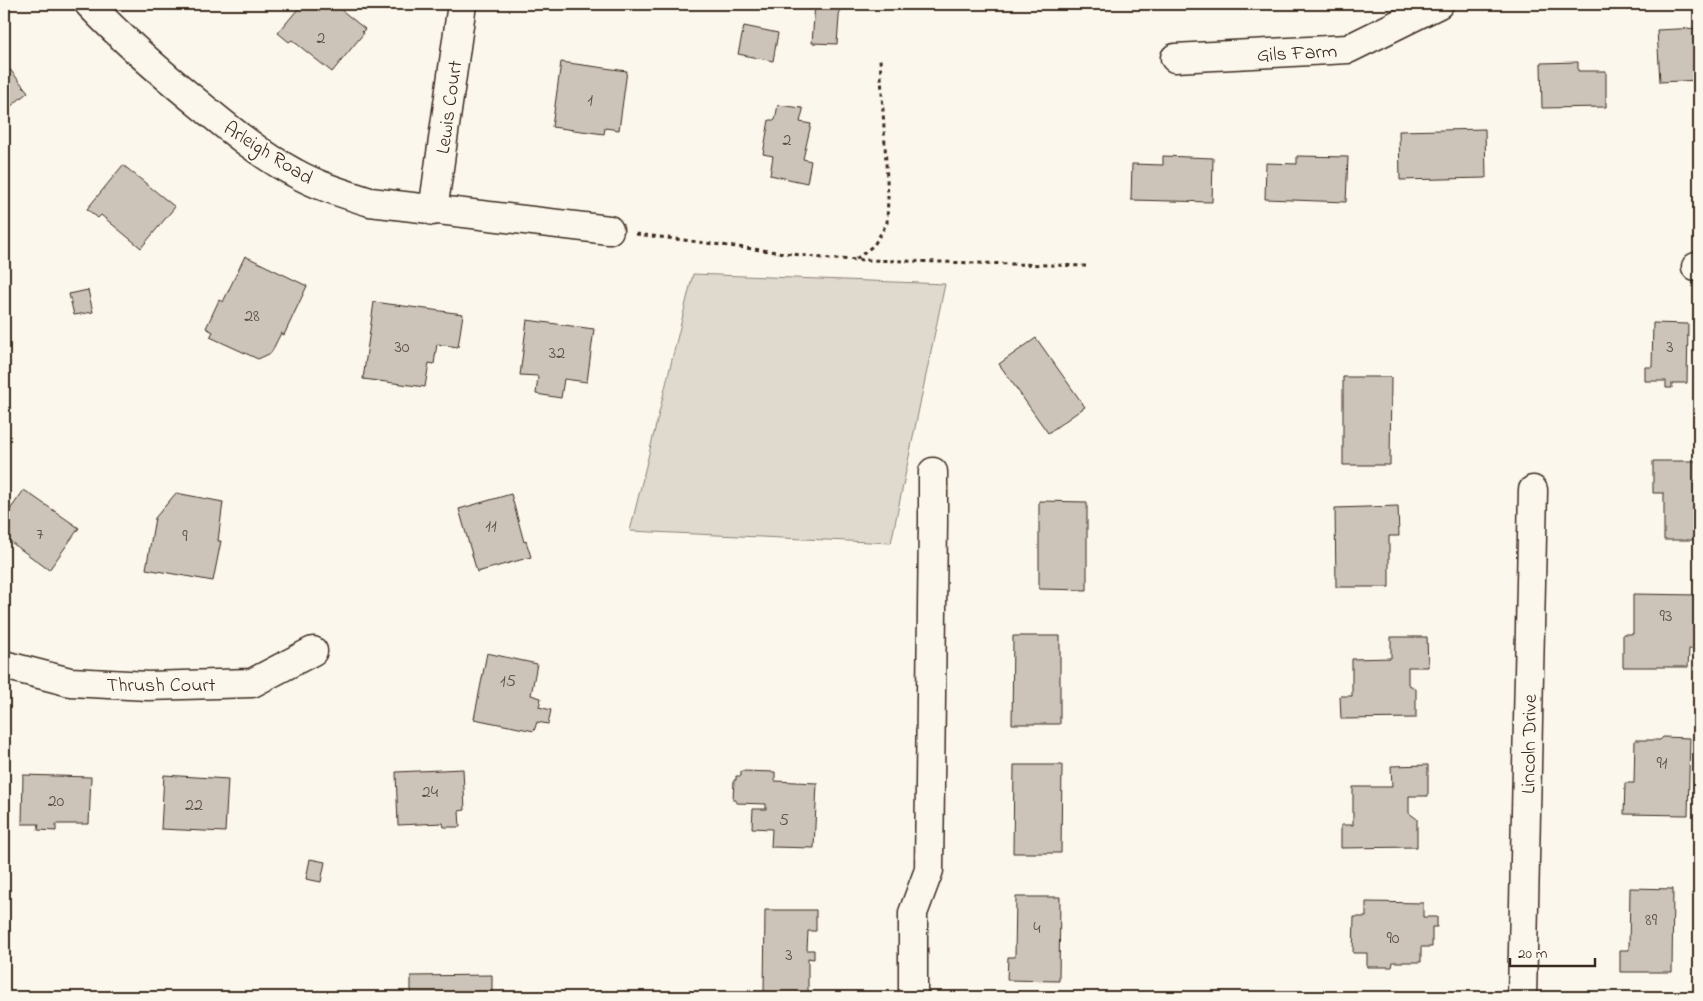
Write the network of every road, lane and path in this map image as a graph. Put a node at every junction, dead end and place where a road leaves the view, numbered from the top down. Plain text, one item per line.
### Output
1 (89, 4) edge
2 (462, 4) edge
3 (1438, 4) edge
4 (1175, 58) dead end
5 (880, 59) dead end
6 (433, 211) junction
7 (609, 230) joint
8 (855, 260) junction
9 (1086, 266) dead end
10 (932, 472) dead end
11 (1533, 490) dead end
12 (314, 651) dead end
13 (4, 664) edge
14 (913, 997) edge
15 (1522, 997) edge

1 - 6 street, Arleigh Road
2 - 6 street, Lewis Court
3 - 4 street, Gils Farm
5 - 8 path
6 - 7 street, Arleigh Road
7 - 8 path
8 - 9 path
10 - 14 street
11 - 15 street, Lincoln Drive
12 - 13 street, Thrush Court

